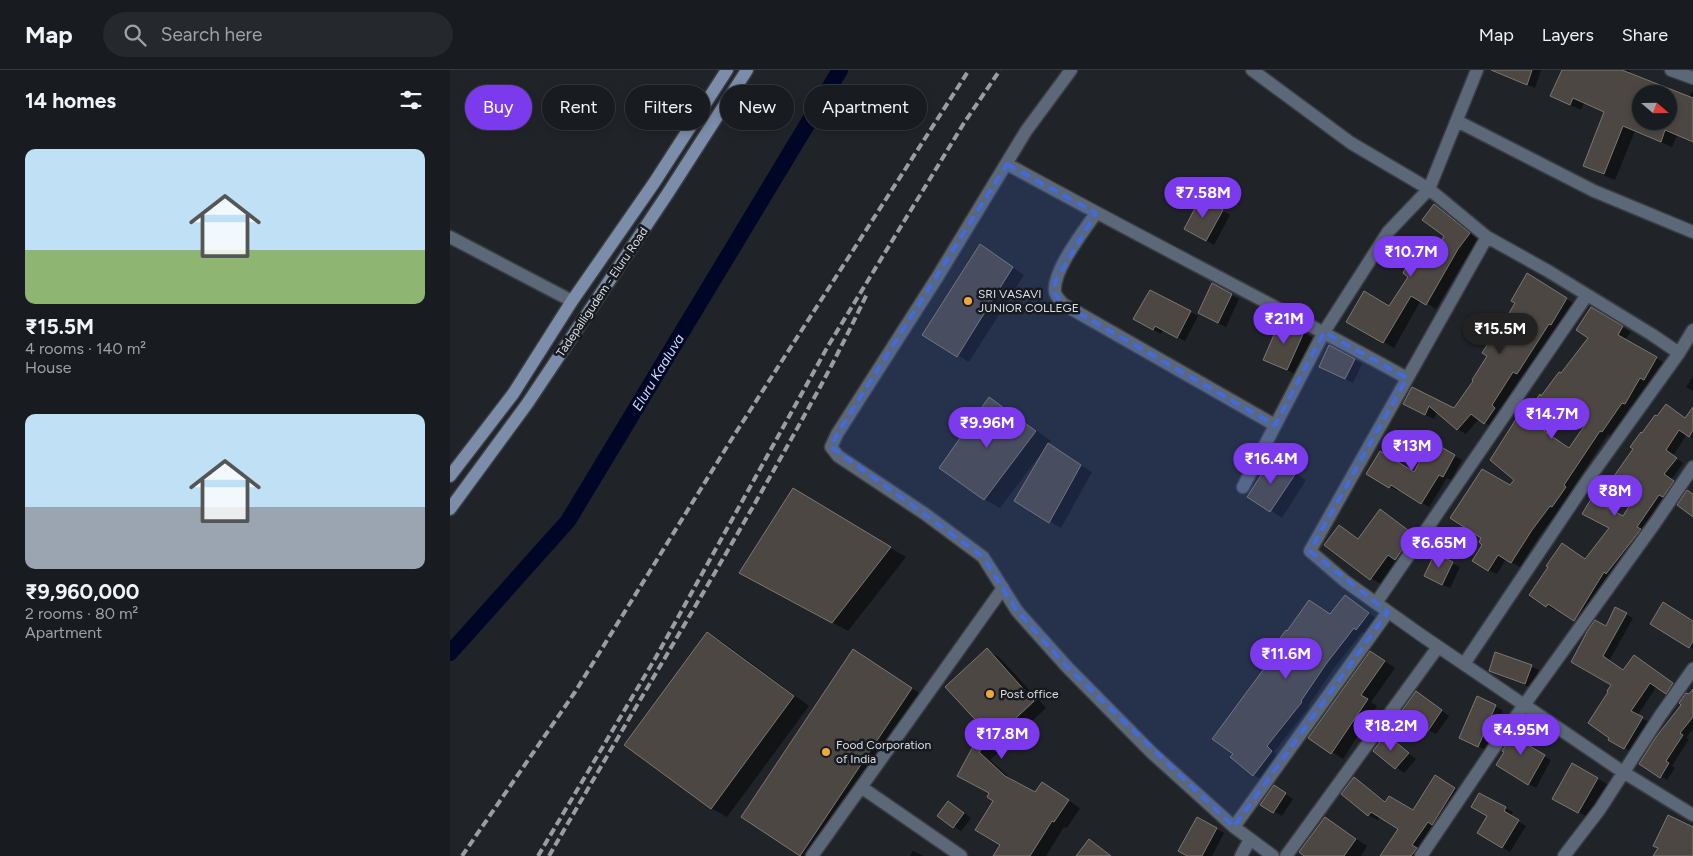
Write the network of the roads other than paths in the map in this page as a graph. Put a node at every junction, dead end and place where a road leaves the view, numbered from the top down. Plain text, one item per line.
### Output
1 (727, 70) edge
2 (747, 70) edge
3 (1071, 70) edge
4 (1252, 70) edge
5 (1477, 70) edge
6 (1671, 70) edge
7 (1693, 78) edge
8 (1456, 121) junction
9 (1006, 164) junction
10 (1429, 190) junction
11 (1096, 213) junction
12 (1693, 232) edge
13 (1487, 236) junction
14 (450, 238) edge
15 (1587, 295) junction
16 (572, 301) junction
17 (1693, 330) edge
18 (1324, 332) junction
19 (1679, 353) junction
20 (1407, 378) junction
21 (1275, 425) junction
22 (1693, 467) edge
23 (450, 476) edge
24 (1243, 487) dead end
25 (450, 509) edge
26 (1003, 588) junction
27 (1376, 603) junction
28 (1388, 612) junction
29 (1438, 647) junction
30 (1464, 664) junction
31 (1693, 670) edge
32 (1524, 704) junction
33 (1623, 772) junction
34 (861, 787) junction
35 (1693, 815) edge
36 (1234, 827) junction
37 (1250, 839) junction
38 (812, 856) edge
39 (961, 856) edge
40 (1241, 856) edge
41 (1273, 856) edge
42 (1286, 856) edge
43 (1420, 856) edge
44 (1564, 856) edge

1 - 16 main road, Tadepalligudem - Eluru Road
2 - 25 main road, Tadepalligudem - Eluru Road
3 - 9 street
4 - 10 street
5 - 8 street
6 - 7 street
8 - 10 street
8 - 12 street
9 - 11 street
9 - 26 street
10 - 13 street
10 - 18 street
11 - 18 street
11 - 21 street
13 - 15 street
13 - 20 street
14 - 16 street
15 - 19 street
15 - 27 street
16 - 23 main road, Tadepalligudem - Eluru Road
17 - 19 street
18 - 20 street
18 - 21 street
19 - 30 street
20 - 27 street
21 - 24 street
22 - 32 street
26 - 34 street
26 - 36 street
27 - 28 street
28 - 29 street
28 - 36 street
29 - 30 street
29 - 42 street
30 - 32 street
31 - 33 street
32 - 33 street
32 - 43 street
33 - 35 street
33 - 44 street
34 - 38 street
34 - 39 street
36 - 37 street
37 - 40 street
37 - 41 street

